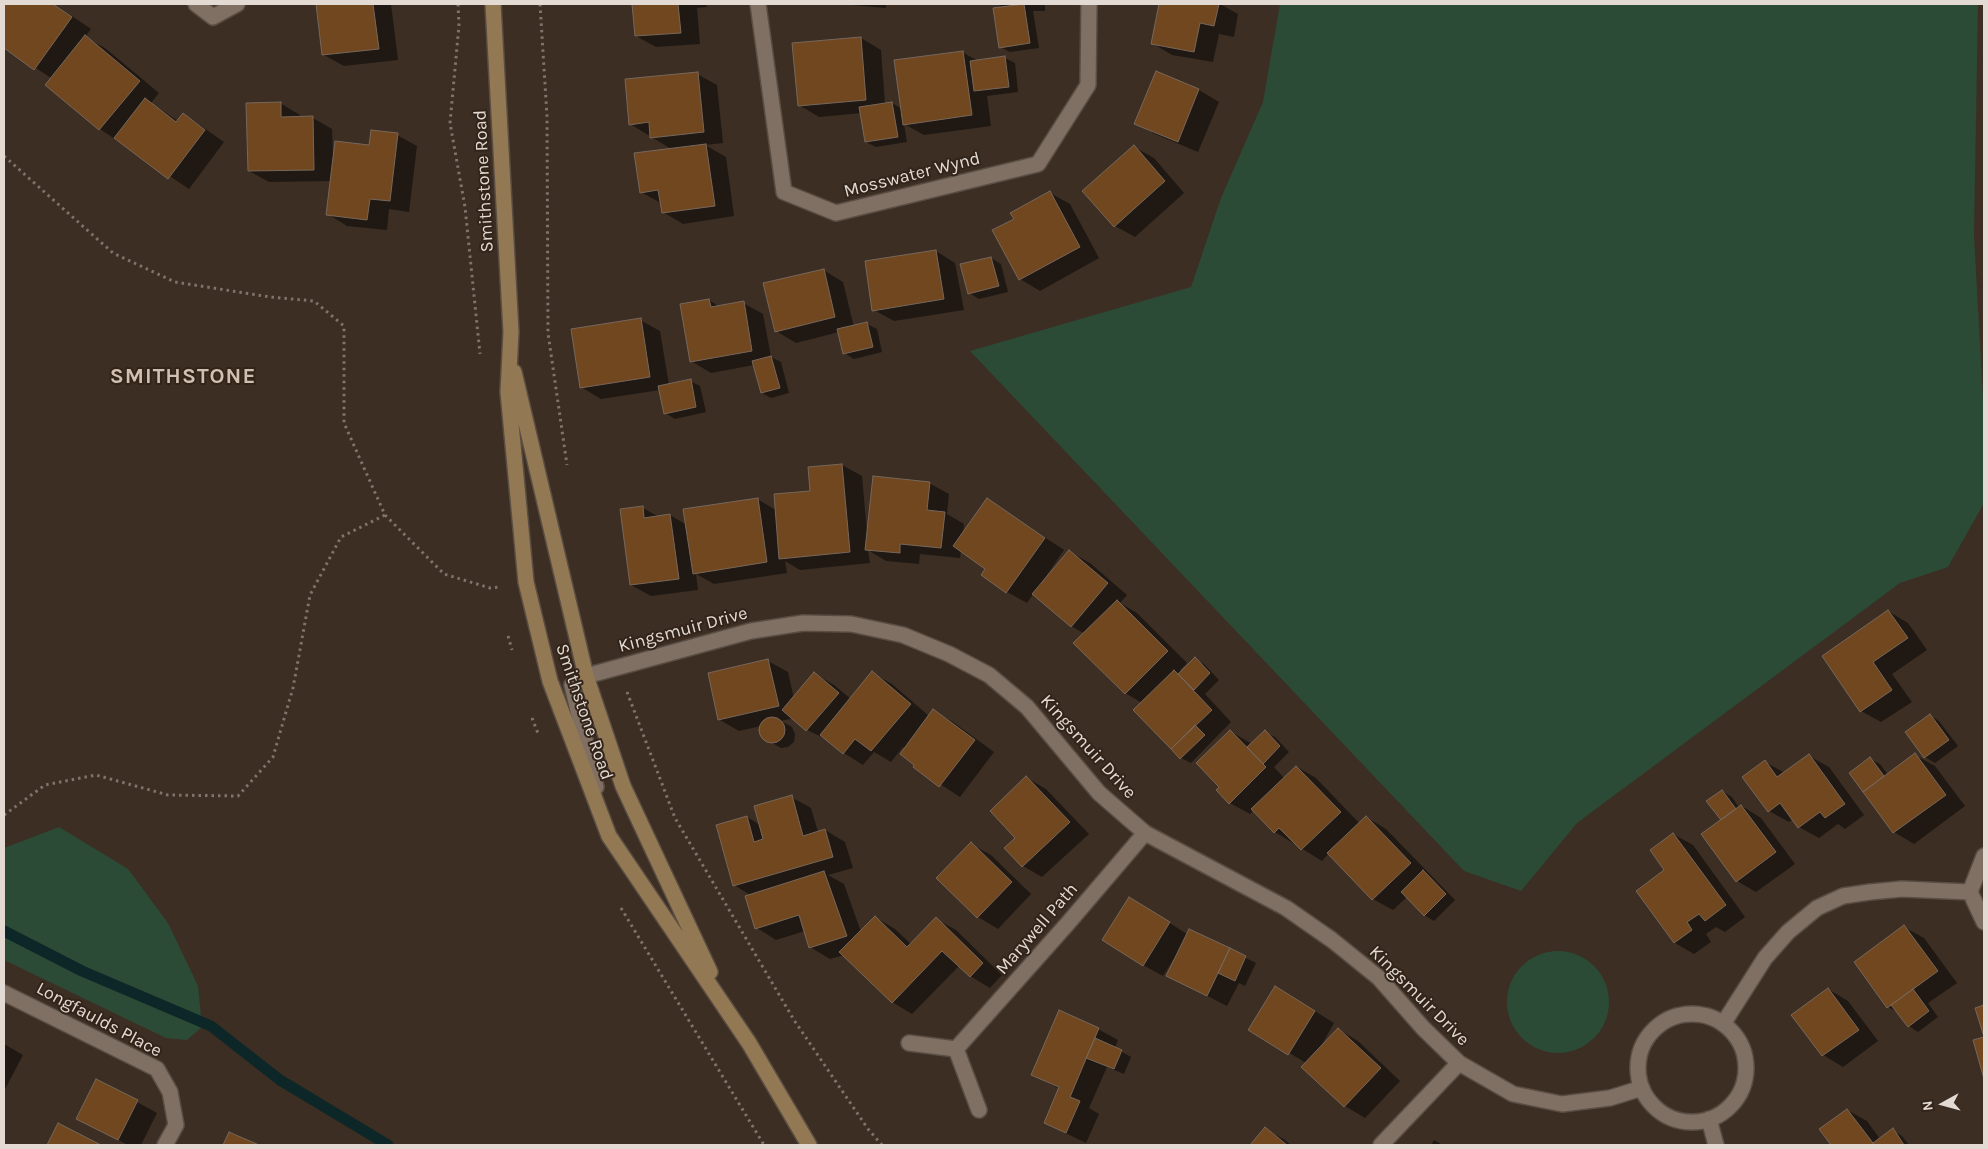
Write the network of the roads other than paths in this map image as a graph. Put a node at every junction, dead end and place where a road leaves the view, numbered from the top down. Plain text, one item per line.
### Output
1 (196, 4) edge
2 (238, 4) edge
3 (494, 4) edge
4 (758, 4) edge
5 (1089, 4) edge
6 (510, 356) junction
7 (586, 676) junction
8 (604, 826) junction
9 (1145, 833) junction
10 (1984, 856) edge
11 (1970, 892) junction
12 (1984, 922) edge
13 (4, 993) edge
14 (729, 1012) junction
15 (1723, 1024) junction
16 (909, 1044) dead end
17 (956, 1049) junction
18 (1459, 1063) junction
19 (1642, 1088) junction
20 (979, 1110) dead end
21 (1709, 1119) junction
22 (165, 1145) edge
23 (809, 1145) edge
24 (1381, 1145) edge
25 (1716, 1145) edge

1 - 2 street
3 - 6 street, Smithstone Road
4 - 5 street, Mosswater Wynd
6 - 7 street, Smithstone Road
6 - 8 street, Smithstone Road
7 - 8 street
7 - 9 street, Kingsmuir Drive
7 - 14 street, Smithstone Road
8 - 14 street, Smithstone Road
9 - 17 street, Marywell Path
9 - 18 street, Kingsmuir Drive
10 - 11 street
11 - 12 street
11 - 15 street
13 - 22 street, Longfaulds Place
14 - 23 street, Smithstone Road
15 - 19 street
15 - 21 street
16 - 17 street
17 - 20 street
18 - 19 street, Kingsmuir Drive
18 - 24 street
19 - 21 street
21 - 25 street

